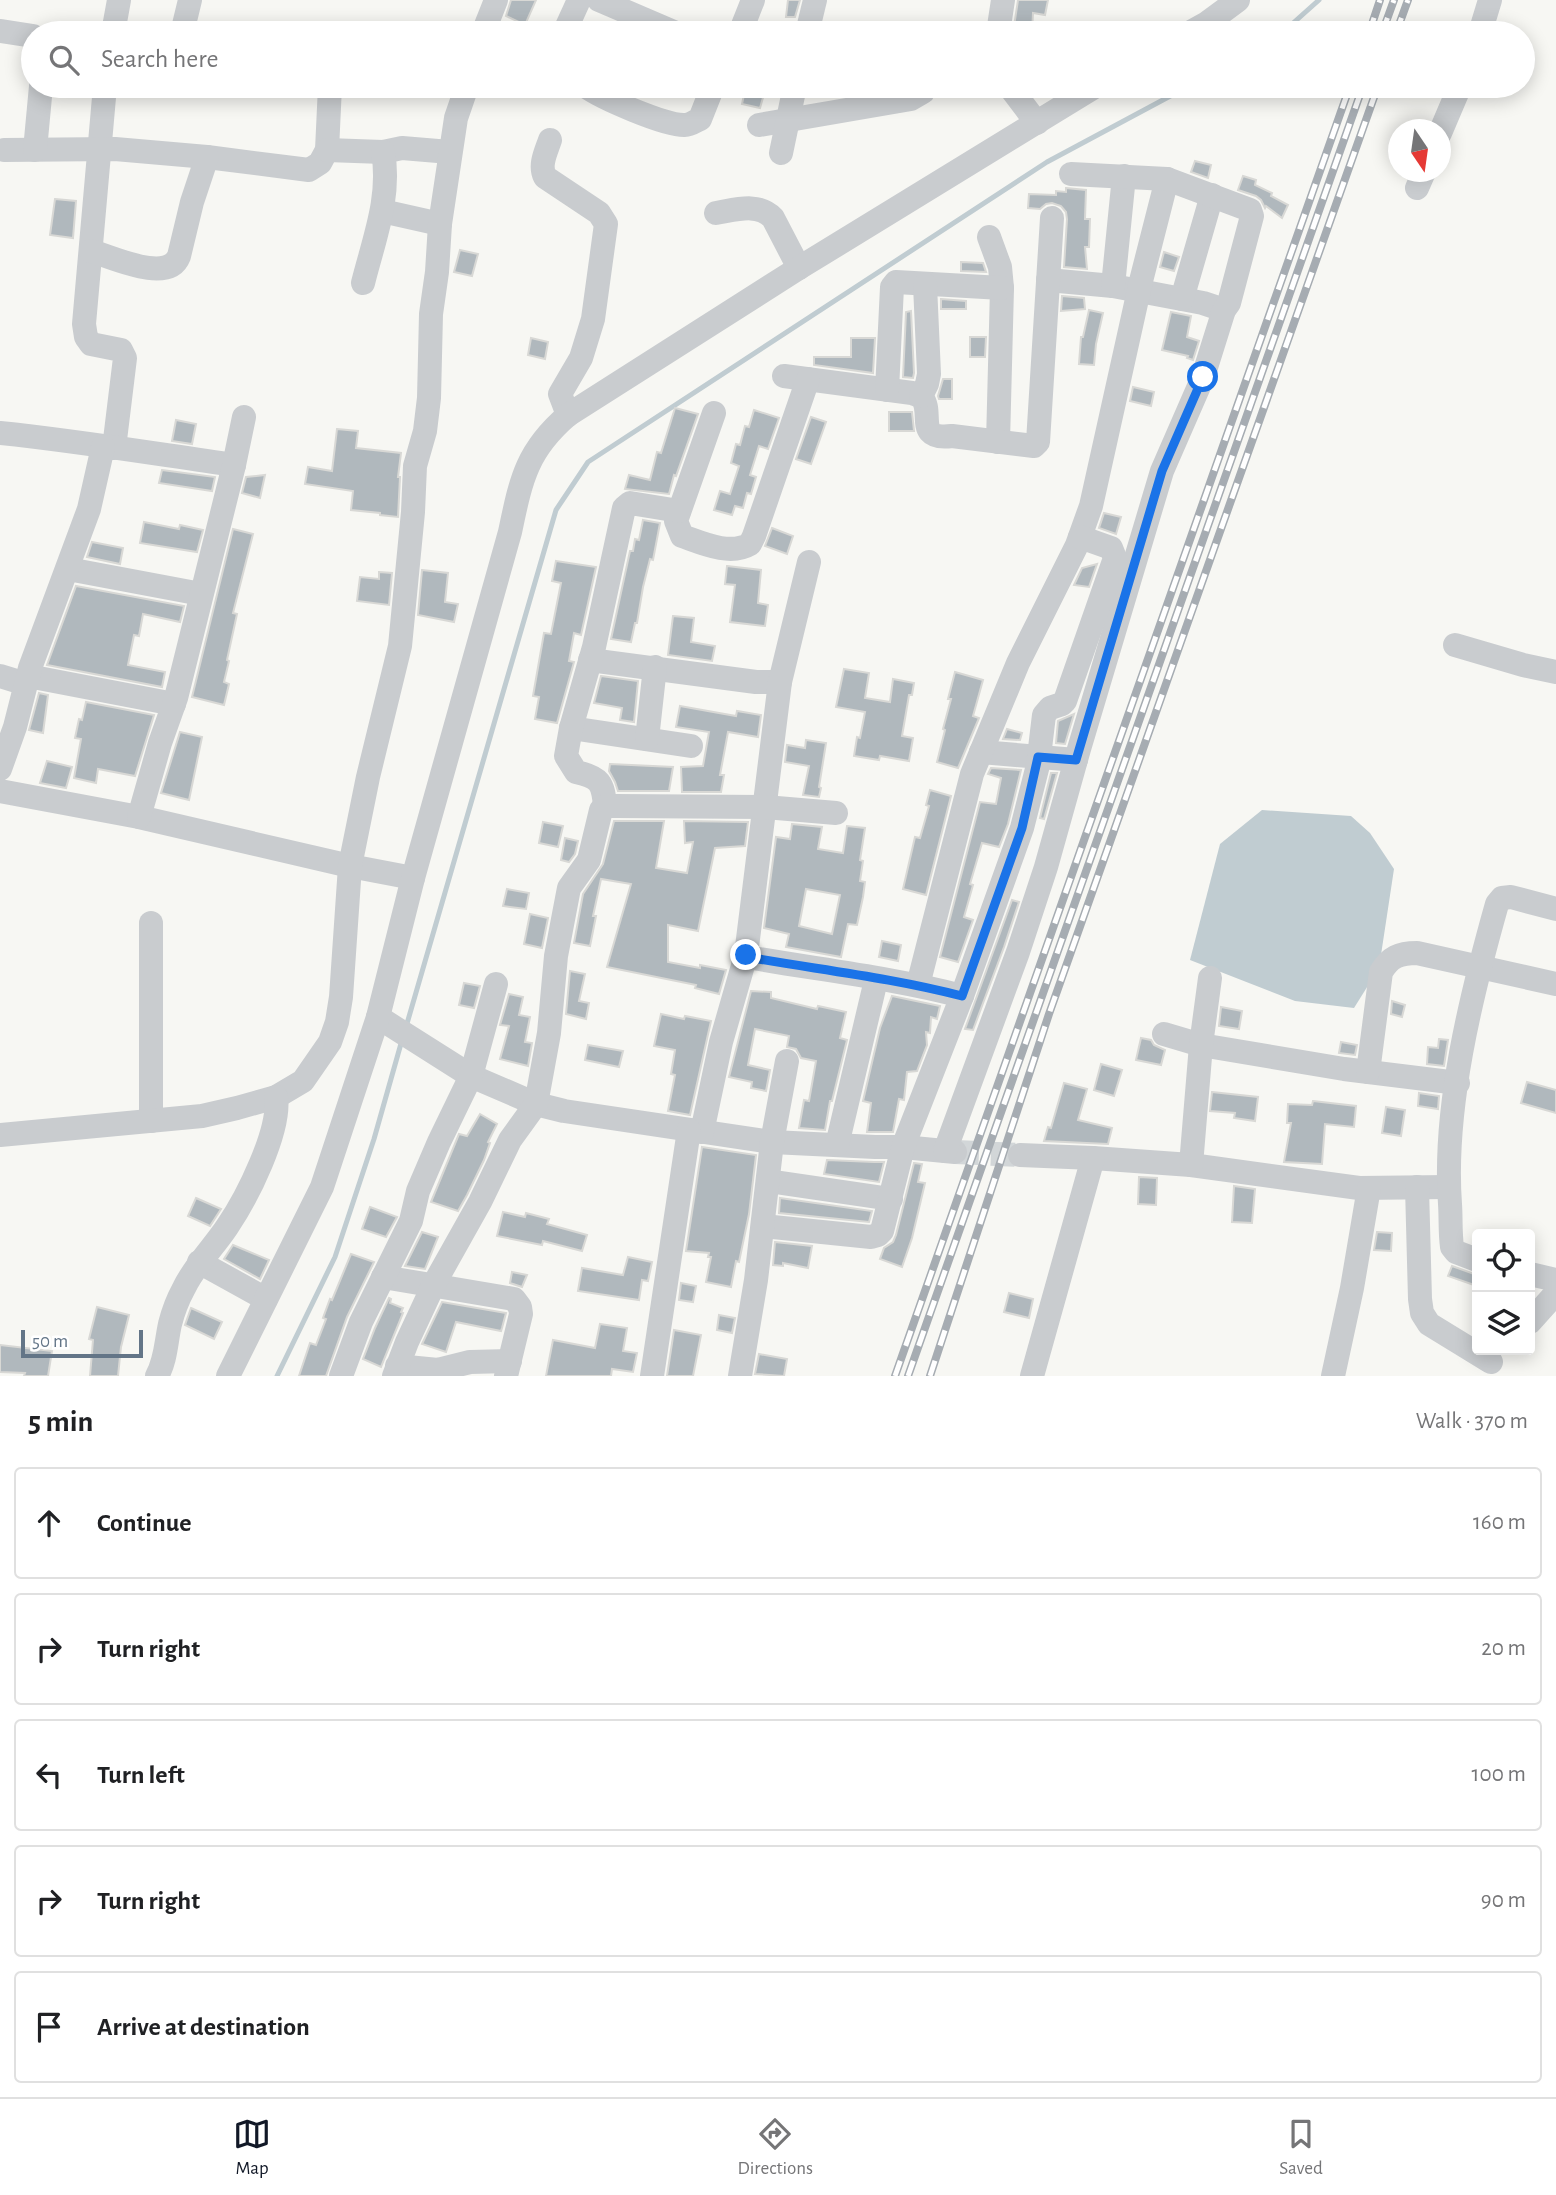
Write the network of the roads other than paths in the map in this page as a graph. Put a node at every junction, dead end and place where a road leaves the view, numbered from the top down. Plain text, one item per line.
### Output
1 (119, 0) edge
2 (190, 0) edge
3 (496, 0) edge
4 (579, 0) edge
5 (598, 0) edge
6 (753, 0) edge
7 (815, 0) edge
8 (1003, 0) edge
9 (1238, 0) edge
10 (1490, 0) edge
11 (115, 21) edge
12 (185, 21) edge
13 (488, 21) edge
14 (569, 21) edge
15 (648, 21) edge
16 (745, 21) edge
17 (810, 21) edge
18 (1000, 21) edge
19 (1210, 21) edge
20 (1484, 21) edge
21 (1, 31) edge
22 (21, 34) edge
23 (40, 98) edge
24 (104, 98) edge
25 (329, 98) edge
26 (463, 98) edge
27 (605, 98) edge
28 (708, 98) edge
29 (792, 98) edge
30 (913, 98) edge
31 (1018, 98) edge
32 (1077, 98) edge
33 (1455, 98) edge
34 (1446, 119) edge
35 (787, 120) junction
36 (1037, 123) junction
37 (759, 125) dead end
38 (550, 140) dead end
39 (100, 149) junction
40 (4, 150) dead end
41 (35, 150) junction
42 (327, 150) junction
43 (383, 152) junction
44 (450, 152) junction
45 (781, 153) dead end
46 (207, 157) junction
47 (1071, 174) dead end
48 (1124, 176) junction
49 (1167, 179) junction
50 (1212, 195) junction
51 (382, 211) junction
52 (716, 213) dead end
53 (1052, 218) dead end
54 (440, 224) junction
55 (989, 237) dead end
56 (91, 251) junction
57 (799, 268) junction
58 (1048, 280) junction
59 (363, 283) dead end
60 (925, 285) junction
61 (1113, 286) junction
62 (1002, 288) junction
63 (1140, 291) junction
64 (1182, 299) junction
65 (1224, 310) junction
66 (887, 390) junction
67 (921, 397) junction
68 (714, 413) dead end
69 (568, 415) junction
70 (244, 417) dead end
71 (0, 433) edge
72 (998, 442) junction
73 (108, 448) junction
74 (234, 465) junction
75 (679, 511) junction
76 (1080, 537) junction
77 (808, 562) dead end
78 (68, 569) junction
79 (201, 594) junction
80 (1455, 645) dead end
81 (590, 660) junction
82 (655, 667) junction
83 (1556, 671) edge
84 (0, 676) edge
85 (27, 680) junction
86 (780, 682) junction
87 (174, 704) junction
88 (571, 728) junction
89 (647, 739) junction
90 (691, 746) dead end
91 (981, 752) junction
92 (1038, 757) junction
93 (1076, 760) junction
94 (0, 769) edge
95 (0, 791) edge
96 (605, 807) junction
97 (765, 807) junction
98 (836, 813) dead end
99 (139, 817) junction
100 (350, 866) junction
101 (413, 878) junction
102 (1556, 909) edge
103 (151, 923) dead end
104 (746, 955) junction
105 (1480, 968) junction
106 (1210, 978) dead end
107 (876, 979) junction
108 (496, 984) dead end
109 (1556, 984) edge
110 (918, 985) junction
111 (962, 996) junction
112 (378, 1017) junction
113 (1164, 1034) dead end
114 (1201, 1045) junction
115 (787, 1061) dead end
116 (1368, 1072) junction
117 (471, 1076) junction
118 (1458, 1083) junction
119 (276, 1097) junction
120 (536, 1104) junction
121 (151, 1121) junction
122 (695, 1131) junction
123 (0, 1135) edge
124 (772, 1142) junction
125 (837, 1145) junction
126 (903, 1147) junction
127 (1020, 1155) tunnel mouth
128 (1093, 1158) junction
129 (1191, 1166) junction
130 (768, 1181) junction
131 (1417, 1187) junction
132 (1448, 1187) junction
133 (1369, 1188) junction
134 (891, 1199) junction
135 (763, 1226) junction
136 (1472, 1258) edge
137 (200, 1262) junction
138 (1535, 1274) edge
139 (383, 1277) junction
140 (1556, 1280) edge
141 (434, 1284) junction
142 (1556, 1293) edge
143 (266, 1299) junction
144 (1535, 1316) edge
145 (1490, 1362) edge
146 (508, 1369) edge
147 (396, 1371) edge
148 (157, 1376) edge
149 (228, 1376) edge
150 (341, 1376) edge
151 (652, 1376) edge
152 (740, 1376) edge
153 (1032, 1376) edge
154 (1333, 1376) edge

1 - 11 street
2 - 12 street
3 - 13 street
4 - 14 street
5 - 15 street
6 - 16 street
7 - 17 street
8 - 18 street
9 - 19 street
10 - 20 street
21 - 22 street
23 - 41 street
24 - 39 street
25 - 42 street
26 - 44 street
27 - 28 street
29 - 35 street
30 - 35 street
31 - 36 street
32 - 36 street
33 - 34 street
35 - 37 street
35 - 45 street
36 - 57 street
38 - 69 street
39 - 41 street
39 - 46 street
39 - 56 street
40 - 41 street
42 - 43 street
42 - 46 street
43 - 44 street
43 - 51 street
44 - 54 street
46 - 56 street
47 - 48 street
48 - 49 street
48 - 61 street
49 - 50 street
49 - 63 street
50 - 64 street
50 - 65 street
51 - 54 street
51 - 59 street
52 - 57 street
53 - 58 street
54 - 100 street
55 - 62 street
56 - 73 street
57 - 69 street
58 - 61 street
58 - 72 street
60 - 62 street
60 - 66 street
60 - 67 street
61 - 63 street
62 - 72 street
63 - 64 street
63 - 76 street
64 - 65 street
65 - 93 street
66 - 67 street
66 - 75 street
67 - 72 street
68 - 75 street
69 - 101 street
70 - 74 street
71 - 73 street
73 - 74 street
73 - 78 street
74 - 79 street
75 - 81 street
76 - 91 street
76 - 92 street
77 - 86 street
78 - 79 street
78 - 85 street
79 - 87 street
80 - 83 street
81 - 82 street
81 - 88 street
82 - 86 street
82 - 89 street
84 - 85 street
85 - 87 street
85 - 94 street
86 - 97 street
87 - 99 street
88 - 89 street
88 - 96 street
89 - 90 street
91 - 92 street
91 - 110 street
92 - 93 street
92 - 111 street
93 - 126 street
95 - 99 street
96 - 97 street
96 - 120 street
97 - 98 street
97 - 104 street
99 - 100 street
100 - 101 street
100 - 119 street
101 - 112 street
102 - 105 street
103 - 121 street
104 - 107 street
104 - 122 street
105 - 109 street
105 - 116 street
105 - 118 street
106 - 114 street
107 - 110 street
107 - 125 street
108 - 117 street
110 - 111 street
111 - 126 street
112 - 117 street
112 - 143 street
113 - 114 street
114 - 116 street
114 - 129 street
115 - 124 street
116 - 118 street
117 - 120 street
117 - 139 street
118 - 132 street
119 - 121 street
119 - 137 street
120 - 122 street
120 - 141 street
121 - 123 street
122 - 124 street
122 - 151 street
124 - 125 street
124 - 130 street
125 - 126 street
126 - 134 street
127 - 128 street
128 - 129 street
128 - 153 street
129 - 133 street
130 - 134 street
130 - 135 street
131 - 132 street
131 - 133 street
131 - 145 street
132 - 136 street
133 - 154 street
134 - 135 street
135 - 152 street
137 - 143 street
137 - 148 street
138 - 140 street
139 - 141 street
139 - 150 street
141 - 146 street
141 - 147 street
142 - 144 street
143 - 149 street
146 - 147 street

